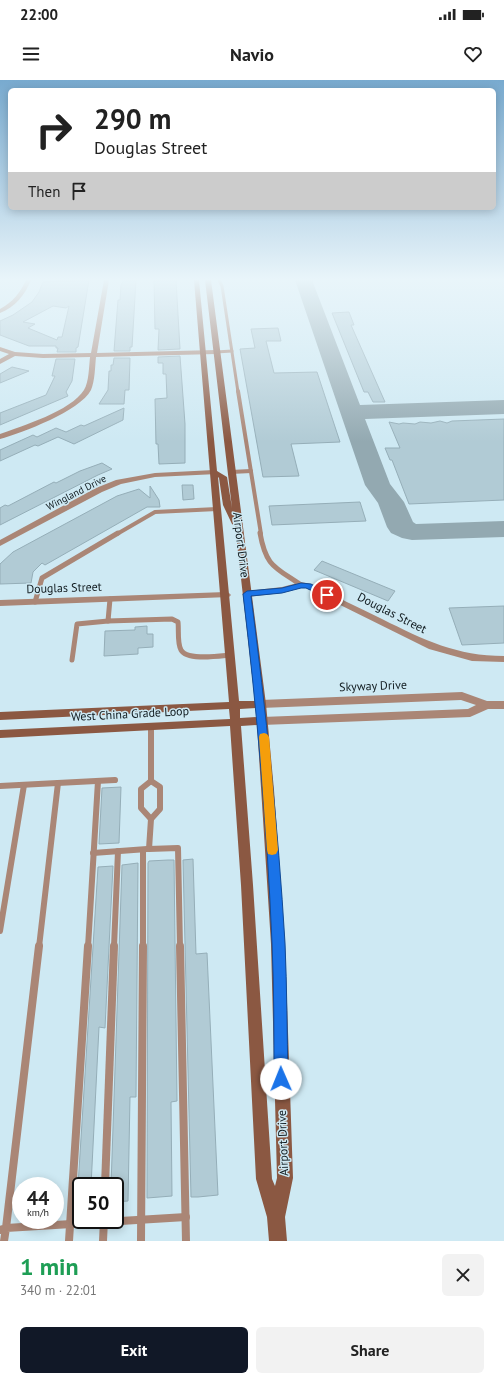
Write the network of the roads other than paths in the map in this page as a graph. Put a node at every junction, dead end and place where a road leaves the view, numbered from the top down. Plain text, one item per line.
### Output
1 (97, 334) edge
2 (201, 334) edge
3 (214, 334) edge
4 (229, 334) edge
5 (0, 349) edge
6 (232, 351) junction
7 (203, 352) junction
8 (216, 352) junction
9 (14, 354) junction
10 (94, 355) junction
11 (0, 362) edge
12 (63, 410) junction
13 (70, 414) dead end
14 (0, 437) edge
15 (251, 471) junction
16 (214, 472) junction
17 (231, 472) junction
18 (217, 509) junction
19 (239, 529) junction
20 (0, 543) edge
21 (301, 585) junction
22 (247, 594) junction
23 (226, 595) junction
24 (110, 599) junction
25 (34, 602) junction
26 (0, 603) edge
27 (108, 621) junction
28 (230, 655) junction
29 (504, 658) edge
30 (72, 660) dead end
31 (261, 704) junction
32 (486, 704) junction
33 (234, 705) junction
34 (504, 705) edge
35 (0, 716) edge
36 (262, 721) junction
37 (235, 722) junction
38 (151, 726) junction
39 (0, 734) edge
40 (115, 780) dead end
41 (98, 781) junction
42 (151, 781) junction
43 (58, 783) junction
44 (24, 785) junction
45 (0, 786) edge
46 (151, 819) junction
47 (146, 849) junction
48 (118, 852) junction
49 (93, 853) junction
50 (0, 931) edge
51 (105, 1177) edge
52 (186, 1217) junction
53 (276, 1218) junction
54 (142, 1219) junction
55 (124, 1220) edge
56 (70, 1224) junction
57 (3, 1229) edge
58 (104, 1229) edge
59 (4, 1241) edge
60 (69, 1241) edge
61 (103, 1241) edge
62 (141, 1241) edge
63 (186, 1241) edge
64 (278, 1241) edge

1 - 10 street
2 - 7 main road, Airport Drive
3 - 8 main road, Airport Drive
4 - 6 lane
5 - 9 street
6 - 8 lane
6 - 15 lane
7 - 8 street
7 - 10 street
7 - 16 main road, Airport Drive
8 - 17 main road, Airport Drive
9 - 10 street
9 - 11 street
10 - 12 street
12 - 13 street
12 - 14 street
15 - 17 lane
15 - 21 lane
16 - 18 main road, Airport Drive
16 - 19 main road
16 - 20 street, Wingland Drive
17 - 19 main road, Airport Drive
18 - 23 main road, Airport Drive
18 - 25 lane
19 - 22 main road, Airport Drive
21 - 22 street
21 - 29 street, Douglas Street
22 - 31 main road, Airport Drive
23 - 24 street, Douglas Street
23 - 28 main road, Airport Drive
24 - 25 street, Douglas Street
24 - 27 lane
25 - 26 street, Douglas Street
27 - 28 lane
27 - 30 lane
28 - 33 main road, Airport Drive
31 - 32 street, Skyway Drive
31 - 33 main road, West China Grade Loop
31 - 36 main road, Airport Drive
32 - 34 street, Skyway Drive
32 - 36 street
33 - 35 main road, West China Grade Loop
33 - 37 main road, Airport Drive
36 - 37 main road, West China Grade Loop
36 - 53 main road, Airport Drive
37 - 38 main road, West China Grade Loop
37 - 53 main road, Airport Drive
38 - 39 main road, West China Grade Loop
38 - 42 lane
40 - 41 lane
41 - 43 lane
41 - 49 lane
42 - 46 lane
42 - 46 lane
43 - 44 lane
43 - 57 lane
44 - 45 lane
44 - 50 lane
46 - 47 lane
47 - 48 lane
47 - 52 lane
47 - 54 lane
48 - 49 lane
48 - 51 lane
49 - 56 lane
52 - 54 lane
52 - 63 lane
53 - 64 main road, Airport Drive
54 - 55 lane
54 - 62 lane
56 - 57 lane
56 - 60 lane
57 - 59 lane
58 - 61 lane

